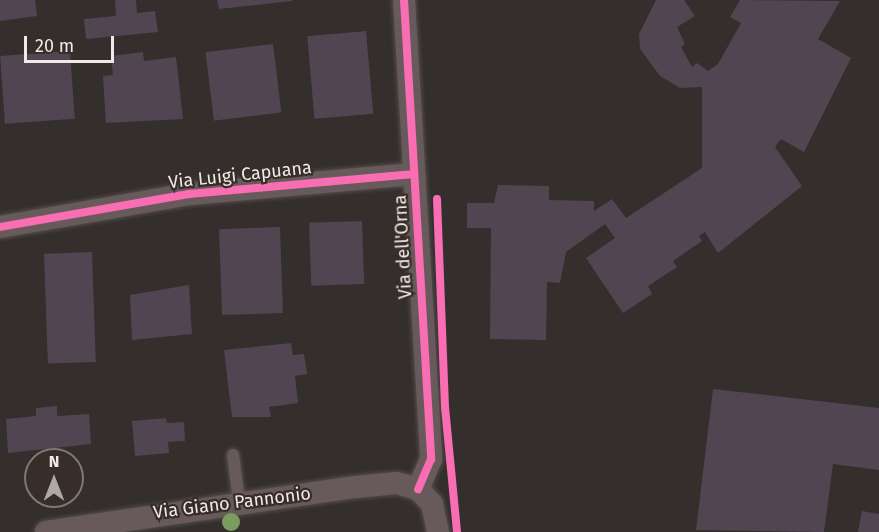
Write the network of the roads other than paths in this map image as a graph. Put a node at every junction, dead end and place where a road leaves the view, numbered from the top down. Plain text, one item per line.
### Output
1 (404, 0) edge
2 (414, 174) junction
3 (0, 227) edge
4 (233, 455) dead end
5 (418, 489) junction
6 (239, 501) junction
7 (46, 532) edge
8 (438, 532) edge

1 - 2 street, Via dell'Orna
2 - 3 street, Via Luigi Capuana
2 - 5 street, Via dell'Orna
4 - 6 lane
5 - 6 street, Via Giano Pannonio
5 - 8 street
6 - 7 street, Via Giano Pannonio

